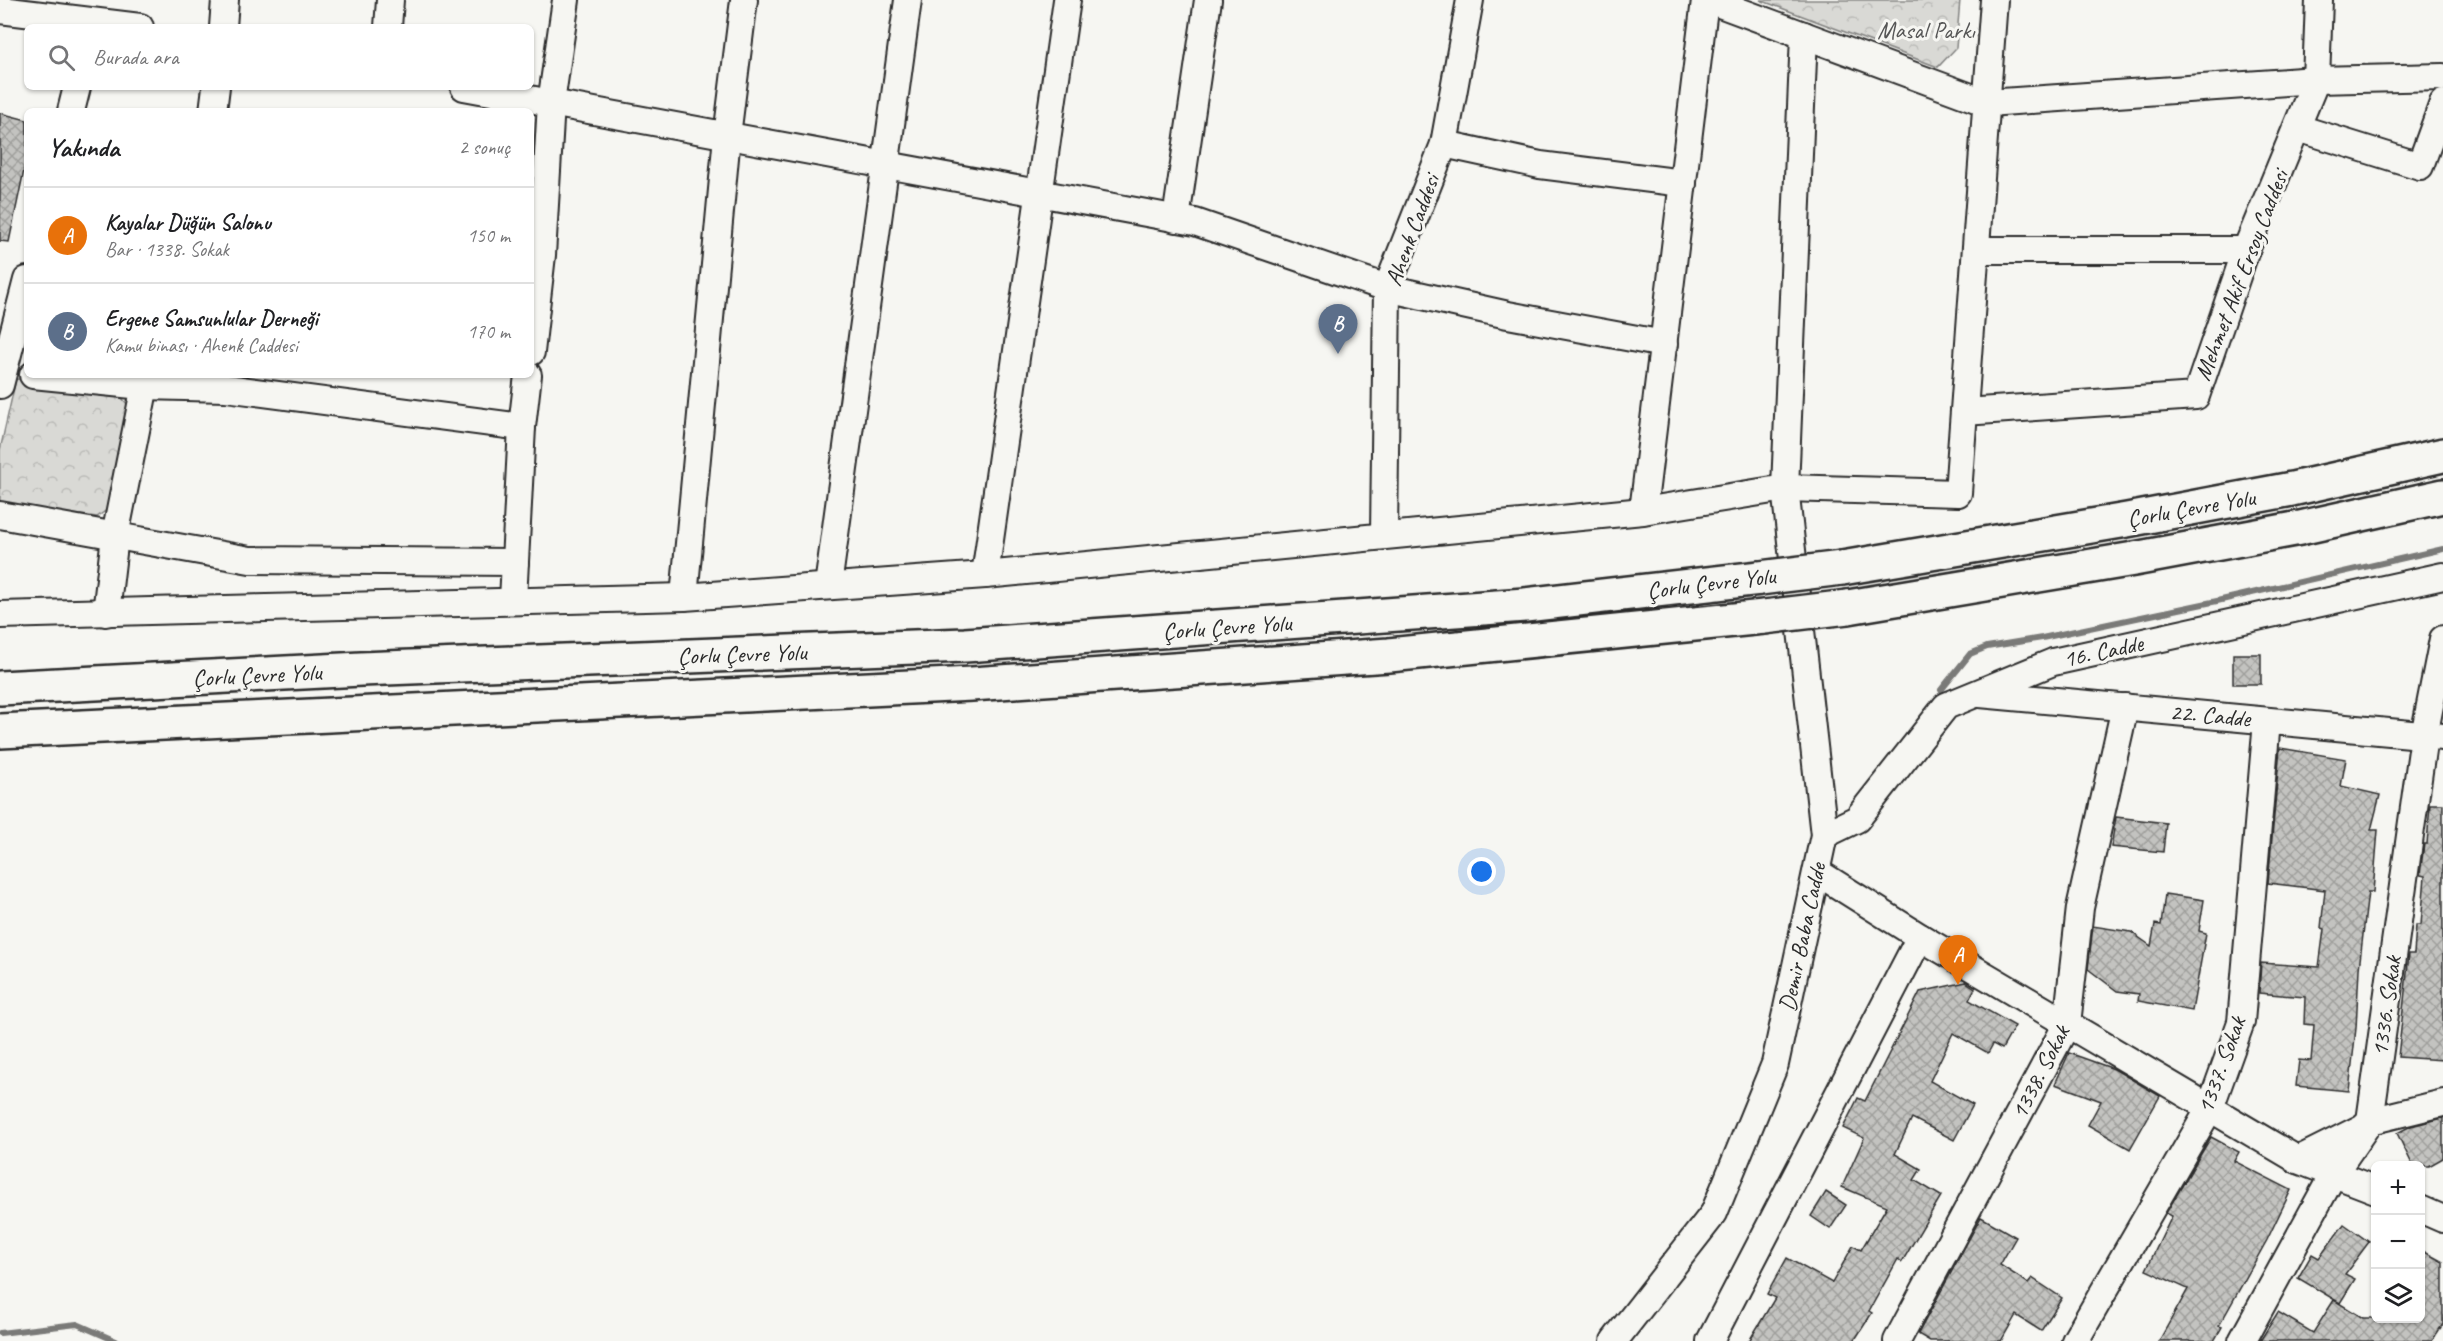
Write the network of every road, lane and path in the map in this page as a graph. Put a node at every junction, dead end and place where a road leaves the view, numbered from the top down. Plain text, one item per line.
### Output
1 (225, 0) edge
2 (390, 0) edge
3 (566, 0) edge
4 (744, 0) edge
5 (908, 0) edge
6 (1066, 0) edge
7 (1208, 0) edge
8 (1470, 0) edge
9 (1707, 0) edge
10 (1994, 0) edge
11 (2319, 0) edge
12 (0, 10) edge
13 (94, 24) edge
14 (223, 24) edge
15 (388, 24) edge
16 (1804, 35) junction
17 (2443, 76) edge
18 (2316, 80) junction
19 (76, 90) edge
20 (216, 90) edge
21 (480, 90) edge
22 (552, 103) junction
23 (1986, 103) junction
24 (2443, 103) edge
25 (72, 108) edge
26 (213, 108) edge
27 (2298, 128) junction
28 (727, 136) junction
29 (1444, 144) junction
30 (885, 165) junction
31 (1683, 183) junction
32 (1038, 193) junction
33 (1176, 219) junction
34 (1976, 250) junction
35 (2246, 250) junction
36 (537, 254) edge
37 (1387, 288) junction
38 (24, 297) edge
39 (534, 303) edge
40 (1664, 344) junction
41 (10, 377) edge
42 (100, 378) edge
43 (528, 378) edge
44 (145, 380) edge
45 (1964, 412) junction
46 (522, 428) junction
47 (2443, 455) edge
48 (1785, 488) junction
49 (2443, 496) edge
50 (1643, 511) junction
51 (0, 515) edge
52 (1384, 535) junction
53 (115, 536) junction
54 (515, 562) junction
55 (985, 575) junction
56 (2443, 576) edge
57 (828, 586) junction
58 (684, 597) junction
59 (513, 600) junction
60 (106, 614) junction
61 (0, 615) edge
62 (2443, 639) edge
63 (0, 688) edge
64 (1977, 693) junction
65 (2125, 707) junction
66 (2267, 721) junction
67 (0, 732) edge
68 (2434, 736) edge
69 (1824, 835) junction
70 (1817, 872) junction
71 (1920, 937) junction
72 (2067, 1024) junction
73 (2443, 1103) edge
74 (2210, 1108) junction
75 (2370, 1121) junction
76 (2298, 1160) junction
77 (2334, 1173) junction
78 (2371, 1188) edge
79 (2425, 1211) edge
80 (2443, 1218) edge
81 (1614, 1341) edge
82 (1710, 1341) edge
83 (1897, 1341) edge
84 (2075, 1341) edge
85 (2242, 1341) edge

1 - 14 street
2 - 15 street
3 - 22 street
4 - 28 street
5 - 30 street
6 - 32 street
7 - 33 street
8 - 29 street, Ahenk Caddesi
9 - 16 street
9 - 31 street
10 - 23 street
11 - 18 street, Mehmet Akif Ersoy Caddesi
12 - 13 street
16 - 23 street
16 - 48 street, Demir Baba Cadde
17 - 18 street
18 - 23 street
18 - 27 street, Mehmet Akif Ersoy Caddesi
19 - 25 street
20 - 26 street
21 - 22 street
22 - 28 street
22 - 36 street
23 - 34 street
24 - 27 street
27 - 35 street, Mehmet Akif Ersoy Caddesi
28 - 30 street
28 - 58 street
29 - 31 street
29 - 37 street, Ahenk Caddesi
30 - 32 street
30 - 57 street
31 - 40 street
32 - 33 street
32 - 55 street
33 - 37 street
34 - 35 street
34 - 45 street
35 - 45 street, Mehmet Akif Ersoy Caddesi
36 - 39 street
37 - 40 street
37 - 52 street, Ahenk Caddesi
38 - 41 street
40 - 50 street
42 - 44 street
43 - 46 street
44 - 46 street
44 - 53 street
45 - 48 street
46 - 54 street
47 - 63 highway, Çorlu Çevre Yolu, bridge
48 - 50 street
48 - 69 street, Demir Baba Cadde
49 - 67 highway, Çorlu Çevre Yolu, bridge
50 - 52 street
51 - 53 street
52 - 55 street
53 - 54 street
53 - 60 street
54 - 59 street
55 - 57 street
56 - 64 street, 16. Cadde
57 - 58 street
58 - 59 street
59 - 60 street
60 - 61 street
62 - 68 street, 1336. Sokak
64 - 65 street, 22. Cadde
64 - 69 street, 16. Cadde
65 - 66 street, 22. Cadde
65 - 72 street, 1338. Sokak
66 - 68 street, 22. Cadde
66 - 74 street, 1337. Sokak
68 - 75 street, 1336. Sokak
69 - 70 street, Demir Baba Cadde
70 - 71 street
70 - 81 street, Demir Baba Cadde
71 - 72 street
71 - 82 street
72 - 74 street
72 - 83 street, 1338. Sokak
73 - 75 street
74 - 76 street
74 - 84 street, 1337. Sokak
75 - 76 street
75 - 77 street, 1336. Sokak
76 - 77 street
77 - 78 street
77 - 85 street, 1336. Sokak
79 - 80 street

